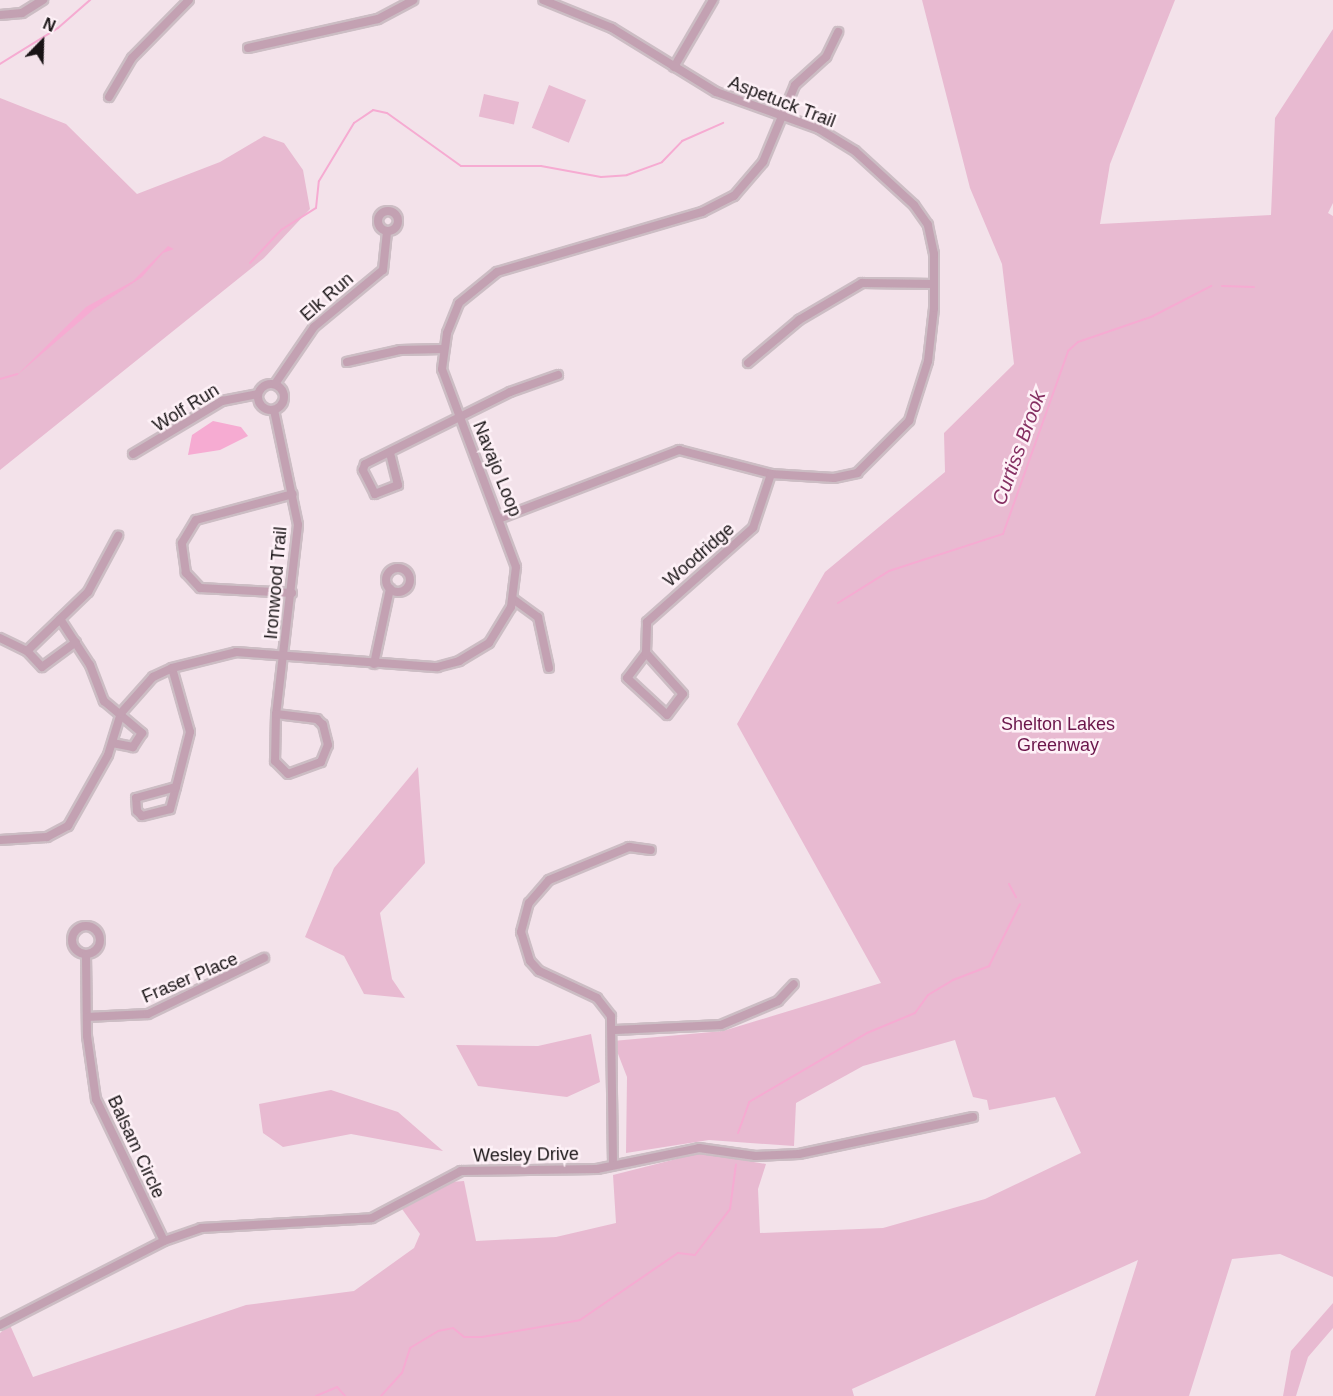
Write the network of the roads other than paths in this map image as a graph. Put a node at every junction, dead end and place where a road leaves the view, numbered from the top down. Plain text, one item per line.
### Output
1 (43, 0) edge
2 (189, 0) edge
3 (412, 0) edge
4 (543, 0) edge
5 (713, 0) edge
6 (0, 15) edge
7 (838, 32) dead end
8 (248, 48) dead end
9 (674, 67) junction
10 (110, 97) dead end
11 (783, 116) junction
12 (387, 231) dead end
13 (934, 284) junction
14 (443, 349) junction
15 (347, 362) dead end
16 (748, 363) dead end
17 (558, 375) dead end
18 (274, 384) junction
19 (257, 394) junction
20 (274, 410) junction
21 (459, 417) junction
22 (390, 453) junction
23 (133, 454) dead end
24 (771, 474) junction
25 (292, 494) junction
26 (501, 518) junction
27 (118, 536) dead end
28 (390, 589) dead end
29 (292, 593) junction
30 (513, 599) junction
31 (60, 619) junction
32 (0, 638) edge
33 (76, 642) junction
34 (27, 651) junction
35 (284, 653) junction
36 (646, 653) junction
37 (374, 664) junction
38 (172, 668) junction
39 (549, 668) dead end
40 (121, 713) junction
41 (276, 714) junction
42 (112, 743) junction
43 (176, 787) junction
44 (0, 840) edge
45 (651, 850) dead end
46 (86, 955) dead end
47 (264, 958) dead end
48 (794, 984) dead end
49 (87, 1017) junction
50 (615, 1030) junction
51 (973, 1117) dead end
52 (613, 1164) junction
53 (164, 1241) junction
54 (0, 1325) edge

1 - 6 street
2 - 10 street
3 - 8 street
4 - 9 street, Aspetuck Trail
5 - 9 street
7 - 11 street, Navajo Loop
9 - 11 street, Aspetuck Trail
11 - 13 street, Aspetuck Trail
11 - 14 street, Navajo Loop
12 - 18 street, Elk Run
13 - 16 street
13 - 24 street, Aspetuck Trail
14 - 15 street
14 - 21 street, Navajo Loop
17 - 21 street
18 - 19 street
18 - 20 street
19 - 20 street
19 - 23 street, Wolf Run
20 - 25 street, Ironwood Trail
21 - 22 street
21 - 26 street, Navajo Loop
22 - 22 street
24 - 26 street, Aspetuck Trail
24 - 36 street, Woodridge
25 - 29 street, Ironwood Trail
25 - 29 street
26 - 30 street, Navajo Loop
27 - 31 street
28 - 37 street
29 - 35 street, Ironwood Trail
30 - 37 street, Navajo Loop
30 - 39 street
31 - 33 street
31 - 34 street
32 - 34 street
33 - 34 street
33 - 40 street
35 - 37 street, Navajo Loop
35 - 38 street, Navajo Loop
35 - 41 street, Ironwood Trail
36 - 36 street
38 - 40 street, Navajo Loop
38 - 43 street
40 - 42 street, Navajo Loop
40 - 42 street
41 - 41 street
42 - 44 street, Navajo Loop
43 - 43 street
45 - 50 street
46 - 49 street, Balsam Circle
47 - 49 street, Fraser Place
48 - 50 street
49 - 53 street, Balsam Circle
50 - 52 street
51 - 52 street, Wesley Drive
52 - 53 street, Wesley Drive
53 - 54 street, Wesley Drive

